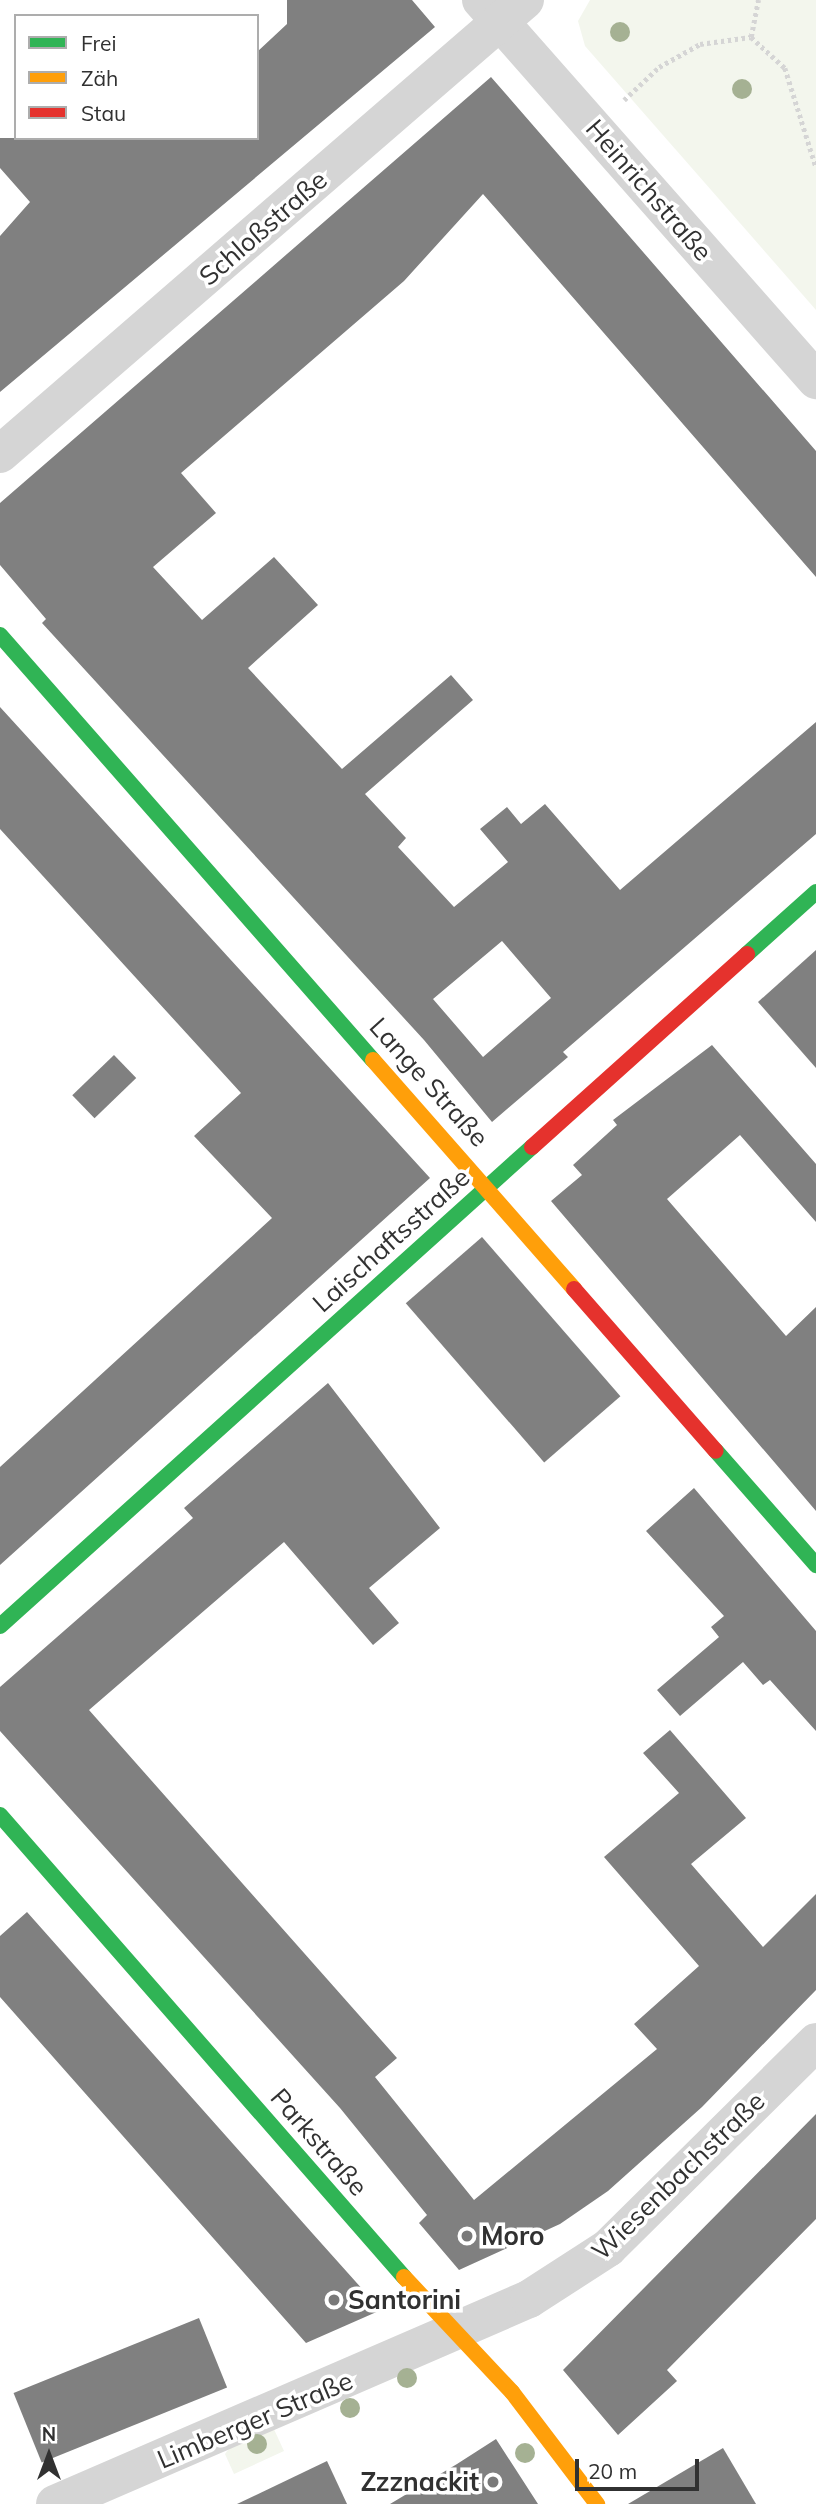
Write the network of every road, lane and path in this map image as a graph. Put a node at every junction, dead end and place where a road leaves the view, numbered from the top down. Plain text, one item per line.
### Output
1 (758, 0) edge
2 (502, 7) edge
3 (751, 37) junction
4 (595, 128) junction
5 (816, 167) edge
6 (816, 380) edge
7 (0, 453) edge
8 (0, 635) edge
9 (816, 892) edge
10 (489, 1186) junction
11 (816, 1565) edge
12 (0, 1626) edge
13 (0, 1815) edge
14 (816, 2042) edge
15 (454, 2334) junction
16 (55, 2504) edge
17 (597, 2504) edge

1 - 3 path
2 - 4 street, Heinrichstraße
2 - 7 street, Schloßstraße
3 - 4 path
3 - 5 path
4 - 6 street, Heinrichstraße
8 - 10 street, Lange Straße
9 - 10 street, Laischaftsstraße
10 - 11 street, Lange Straße
10 - 12 street, Laischaftsstraße
13 - 15 street, Parkstraße
14 - 15 street, Wiesenbachstraße
15 - 16 street, Limberger Straße
15 - 17 street, Parkstraße

